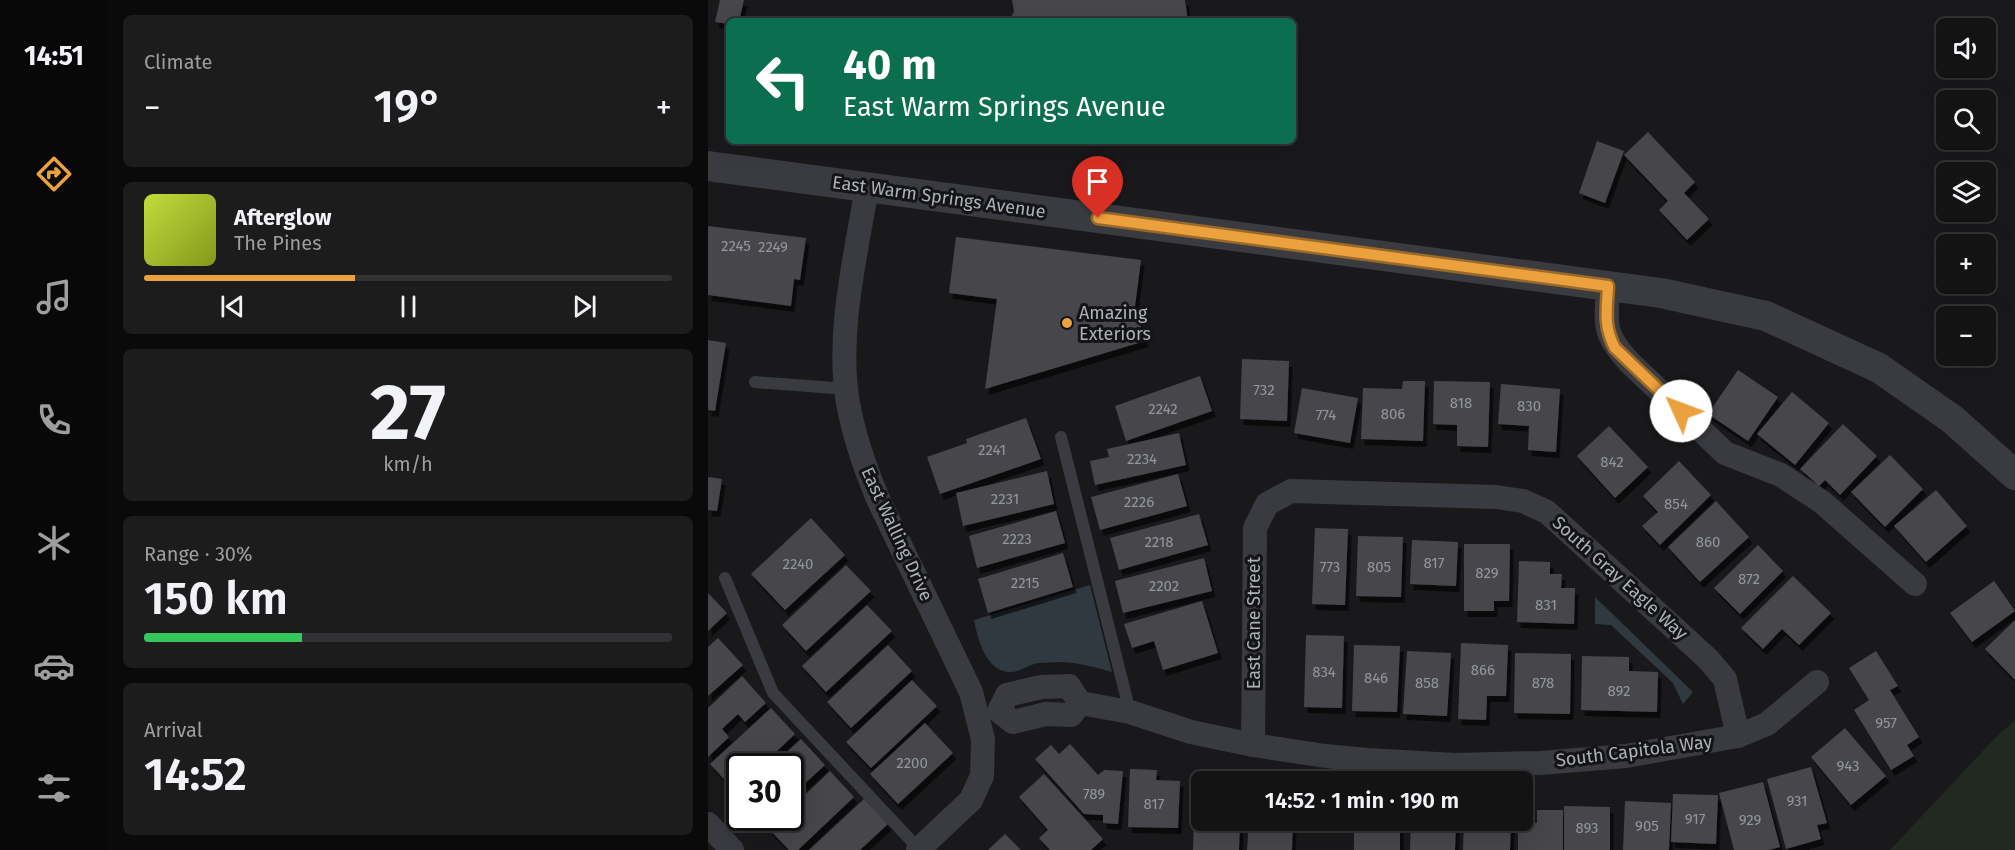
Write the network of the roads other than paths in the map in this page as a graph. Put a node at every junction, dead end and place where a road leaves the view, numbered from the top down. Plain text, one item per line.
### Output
1 (708, 166) edge
2 (867, 187) junction
3 (1608, 286) junction
4 (755, 382) dead end
5 (847, 389) junction
6 (1061, 436) dead end
7 (2015, 475) edge
8 (1267, 504) joint
9 (724, 578) dead end
10 (1915, 584) dead end
11 (1817, 682) dead end
12 (1130, 712) junction
13 (988, 714) junction
14 (1738, 736) junction
15 (1253, 745) junction
16 (708, 824) edge
17 (732, 850) edge
18 (919, 850) edge

1 - 2 street, East Warm Springs Avenue
2 - 3 street, East Warm Springs Avenue
2 - 5 street, East Walling Drive
3 - 7 street, East Warm Springs Avenue
3 - 10 street
4 - 5 lane
5 - 13 street, East Walling Drive
6 - 12 lane
8 - 14 street, South Gray Eagle Way
8 - 15 street, East Cane Street
9 - 18 lane
11 - 14 street, South Capitola Way
12 - 13 street, South Capitola Way
12 - 15 street, South Capitola Way
13 - 18 street, East Walling Drive
14 - 15 street, South Capitola Way
16 - 17 street

